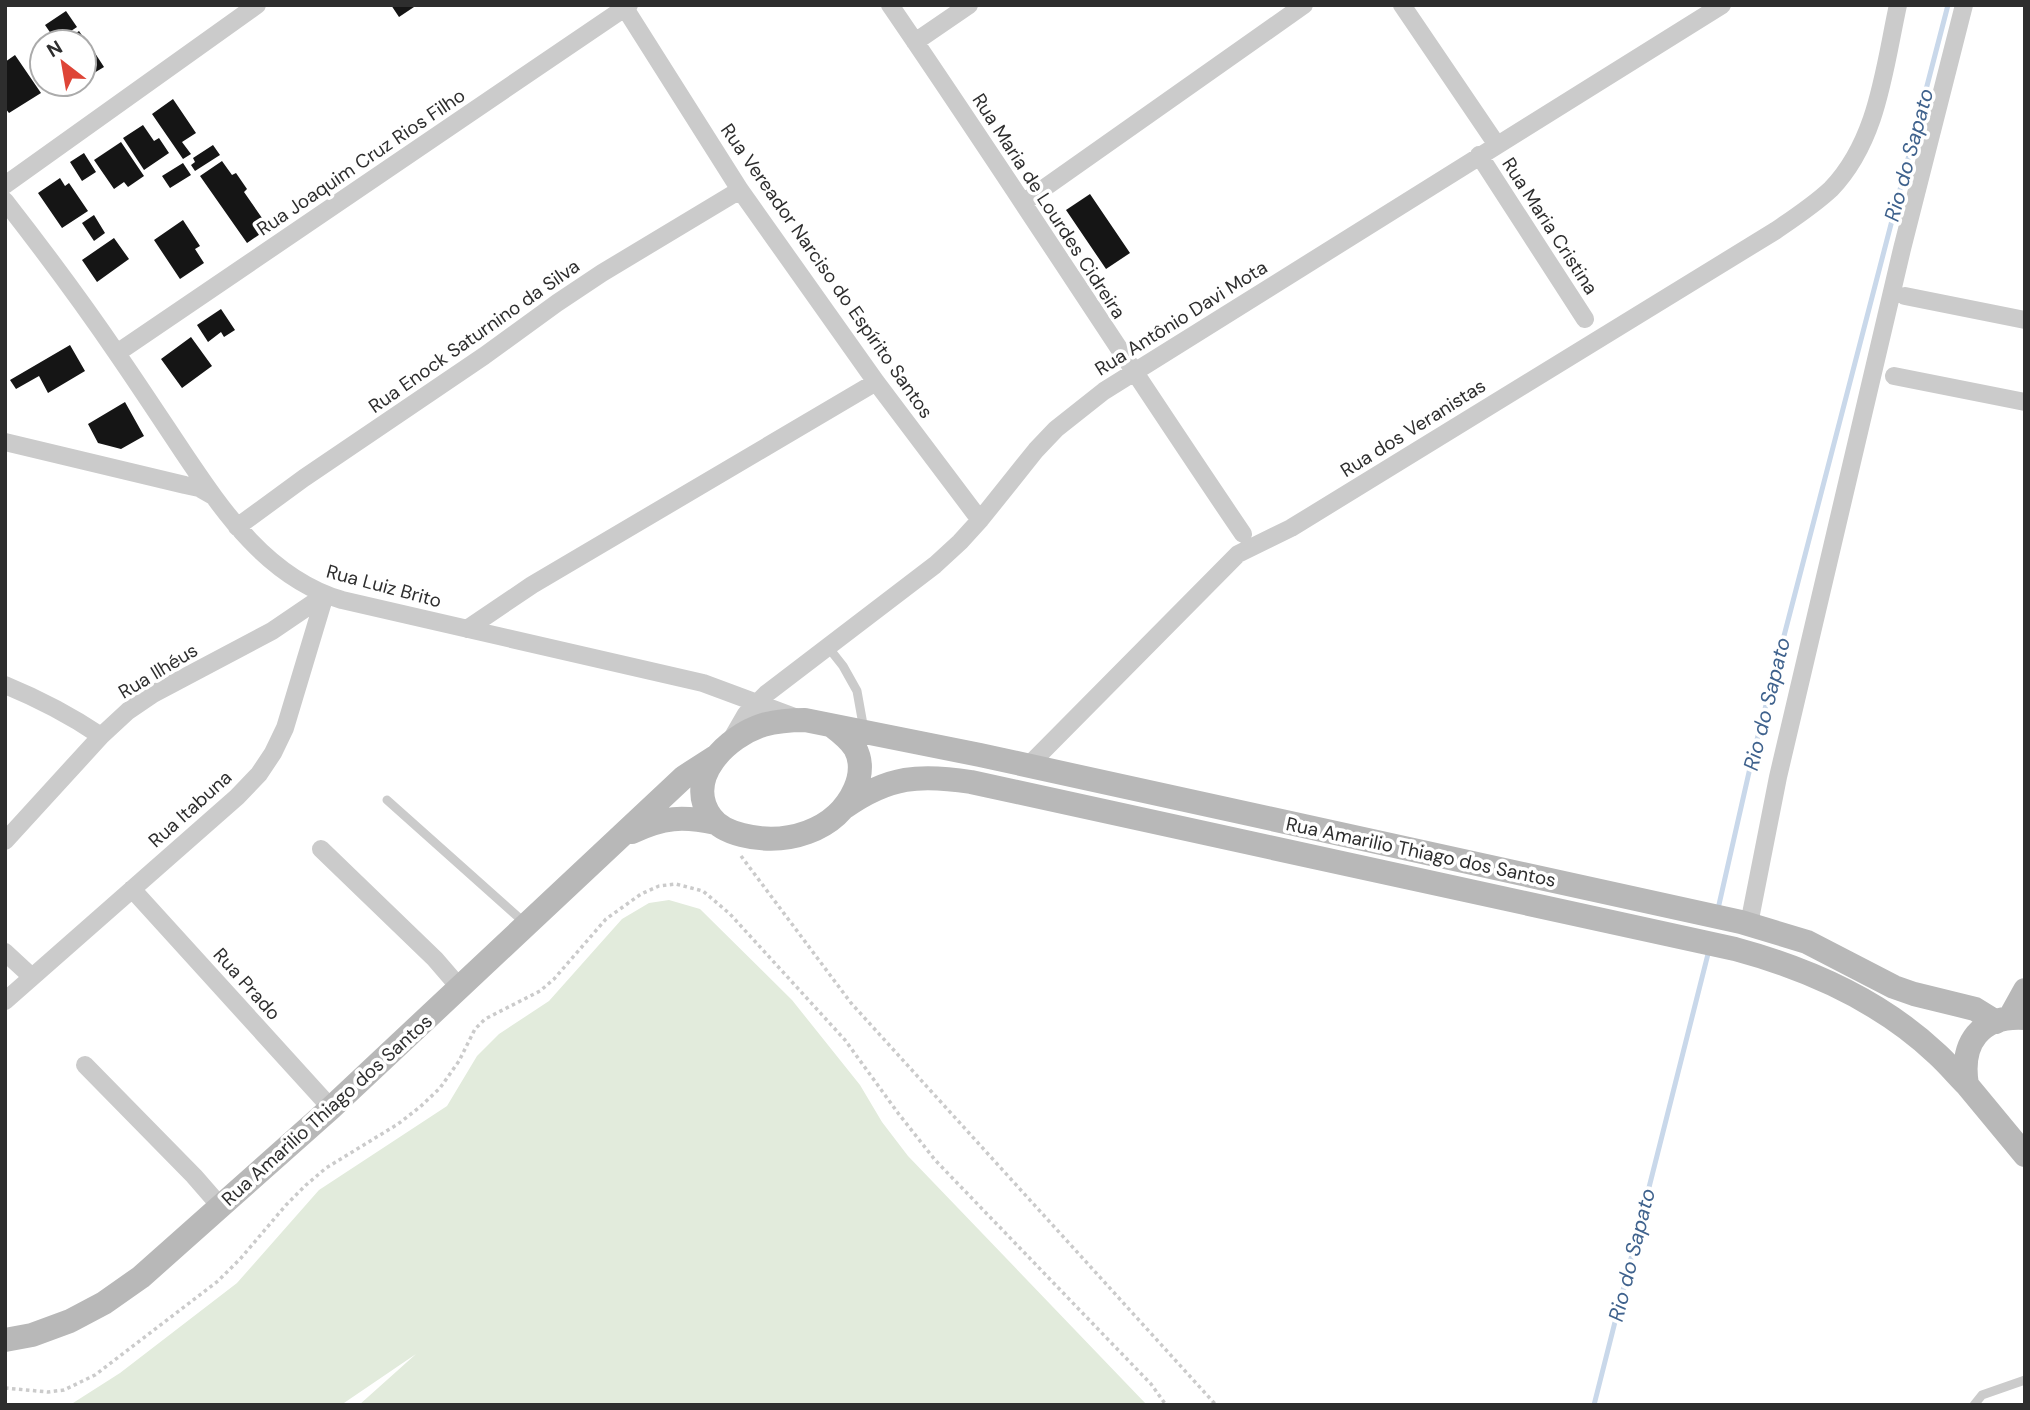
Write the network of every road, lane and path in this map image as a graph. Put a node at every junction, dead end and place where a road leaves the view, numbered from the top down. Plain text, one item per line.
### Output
1 (257, 5) edge
2 (890, 5) edge
3 (969, 5) edge
4 (1304, 5) edge
5 (1402, 5) edge
6 (1722, 5) edge
7 (1898, 5) edge
8 (1964, 5) edge
9 (625, 6) edge
10 (915, 42) junction
11 (1497, 145) junction
12 (1479, 155) junction
13 (5, 185) edge
14 (740, 190) junction
15 (5, 201) edge
16 (1024, 203) junction
17 (1905, 296) dead end
18 (1585, 319) dead end
19 (2025, 320) edge
20 (117, 353) junction
21 (1133, 372) junction
22 (1894, 376) dead end
23 (876, 382) junction
24 (2025, 402) edge
25 (5, 442) edge
26 (213, 496) junction
27 (980, 520) junction
28 (237, 527) junction
29 (1243, 534) dead end
30 (324, 595) junction
31 (467, 629) junction
32 (828, 647) junction
33 (5, 685) edge
34 (756, 704) junction
35 (805, 720) junction
36 (832, 726) junction
37 (865, 732) junction
38 (101, 736) junction
39 (722, 751) junction
40 (1028, 766) junction
41 (876, 789) junction
42 (387, 800) dead end
43 (842, 810) junction
44 (12, 822) edge
45 (718, 825) junction
46 (622, 837) junction
47 (5, 841) edge
48 (321, 849) dead end
49 (132, 889) junction
50 (1745, 923) junction
51 (527, 925) junction
52 (5, 952) edge
53 (32, 977) junction
54 (460, 988) junction
55 (2025, 990) edge
56 (5, 1001) edge
57 (2010, 1019) edge
58 (85, 1065) dead end
59 (1967, 1086) junction
60 (331, 1108) junction
61 (2025, 1155) edge
62 (221, 1206) junction
63 (5, 1340) edge
64 (2025, 1380) edge
65 (5, 1388) edge
66 (1166, 1405) edge
67 (1216, 1405) edge
68 (1974, 1405) edge

1 - 13 street
2 - 10 street, Rua Maria de Lourdes Cidreira
3 - 10 street
4 - 16 street
5 - 11 street, Rua Maria Cristina
6 - 11 street, Rua Antônio Davi Mota
7 - 40 street, Rua dos Veranistas
8 - 50 street
9 - 14 street, Rua Vereador Narciso do Espírito Santos
9 - 20 street, Rua Joaquim Cruz Rios Filho
10 - 16 street, Rua Maria de Lourdes Cidreira
11 - 12 street, Rua Antônio Davi Mota
12 - 18 street, Rua Maria Cristina
12 - 21 street, Rua Antônio Davi Mota
14 - 23 street, Rua Vereador Narciso do Espírito Santos
14 - 28 street, Rua Enock Saturnino da Silva
15 - 20 street, Rua Luiz Brito
16 - 21 street, Rua Maria de Lourdes Cidreira
17 - 19 street
20 - 26 street, Rua Luiz Brito
21 - 27 street, Rua Antônio Davi Mota
21 - 29 street, Rua Maria de Lourdes Cidreira
22 - 24 street
23 - 27 street, Rua Vereador Narciso do Espírito Santos
23 - 31 street
25 - 26 street
26 - 28 street, Rua Luiz Brito
27 - 32 street, Rua Antônio Davi Mota
28 - 30 street, Rua Luiz Brito
30 - 31 street, Rua Luiz Brito
30 - 38 street, Rua Ilhéus
30 - 49 street, Rua Itabuna
31 - 34 street, Rua Luiz Brito
32 - 34 street, Rua Antônio Davi Mota
32 - 37 lane
33 - 38 street
34 - 35 street, Rua Luiz Brito
34 - 39 street, Rua Antônio Davi Mota
35 - 36 main road
35 - 39 main road
36 - 37 main road, Rua Amarilio Thiago dos Santos
36 - 43 main road
37 - 40 main road, Rua Amarilio Thiago dos Santos
37 - 41 main road
38 - 44 street, Rua Ilhéus
39 - 45 main road
39 - 46 main road, Rua Amarilio Thiago dos Santos
40 - 50 main road, Rua Amarilio Thiago dos Santos
41 - 43 main road, Rua Amarilio Thiago dos Santos
41 - 59 main road, Rua Amarilio Thiago dos Santos
42 - 51 lane
43 - 45 main road
44 - 47 street, Rua Ilhéus
45 - 46 main road, Rua Amarilio Thiago dos Santos
45 - 67 path
46 - 51 main road, Rua Amarilio Thiago dos Santos
48 - 54 street
49 - 53 street, Rua Itabuna
49 - 60 street, Rua Prado
50 - 57 main road, Rua Amarilio Thiago dos Santos
51 - 54 main road, Rua Amarilio Thiago dos Santos
52 - 53 street
53 - 56 street, Rua Itabuna
54 - 60 main road, Rua Amarilio Thiago dos Santos
55 - 57 main road
57 - 59 main road
58 - 62 street
59 - 61 main road, Rua Amarilio Thiago dos Santos
60 - 62 main road, Rua Amarilio Thiago dos Santos
62 - 63 main road, Rua Amarilio Thiago dos Santos
64 - 68 lane
65 - 66 path

